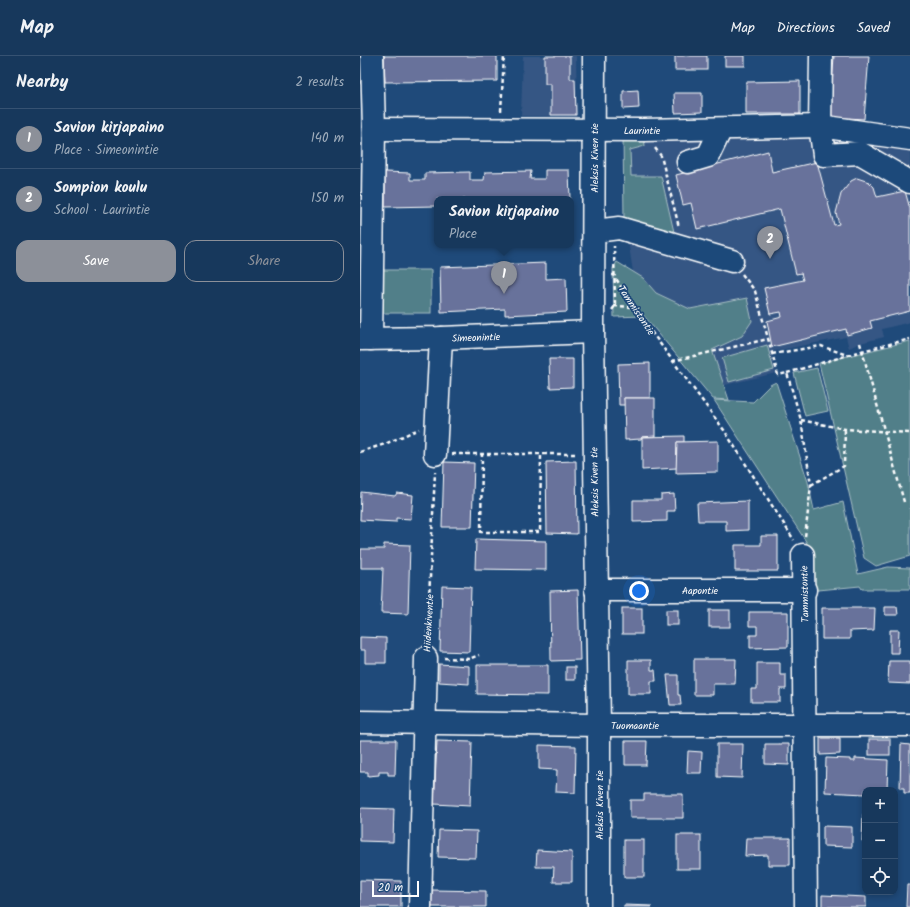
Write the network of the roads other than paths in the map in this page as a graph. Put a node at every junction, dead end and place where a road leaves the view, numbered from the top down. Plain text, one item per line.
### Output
1 (372, 56) edge
2 (594, 56) edge
3 (821, 56) edge
4 (820, 126) junction
5 (721, 129) junction
6 (374, 130) junction
7 (594, 130) junction
8 (910, 139) edge
9 (688, 162) dead end
10 (910, 182) edge
11 (595, 231) junction
12 (732, 261) dead end
13 (593, 332) junction
14 (441, 338) junction
15 (365, 339) edge
16 (435, 454) road end
17 (803, 555) road end
18 (596, 590) junction
19 (804, 590) junction
20 (426, 658) road end
21 (360, 722) edge
22 (423, 722) junction
23 (599, 725) junction
24 (910, 725) edge
25 (805, 726) junction
26 (420, 907) edge
27 (599, 907) edge
28 (806, 907) edge

1 - 6 street
2 - 7 street, Aleksis Kiven tie
3 - 4 street
4 - 5 street, Laurintie
4 - 8 street, Laurintie
4 - 10 street
5 - 7 street, Laurintie
5 - 9 street
6 - 7 street, Laurintie
6 - 15 street
7 - 11 street, Aleksis Kiven tie
11 - 12 street
11 - 13 street, Aleksis Kiven tie
13 - 14 street, Simeonintie
13 - 18 street, Aleksis Kiven tie
14 - 15 street, Simeonintie
14 - 16 street
17 - 19 street, Tammistontie
18 - 19 street, Aapontie
18 - 23 street, Aleksis Kiven tie
19 - 25 street, Tammistontie
20 - 22 street, Hiidenkiventie
21 - 22 street, Tuomaantie
22 - 23 street, Tuomaantie
22 - 26 street, Hiidenkiventie
23 - 25 street, Tuomaantie
23 - 27 street, Aleksis Kiven tie
24 - 25 street, Tuomaantie
25 - 28 street, Tammistontie

